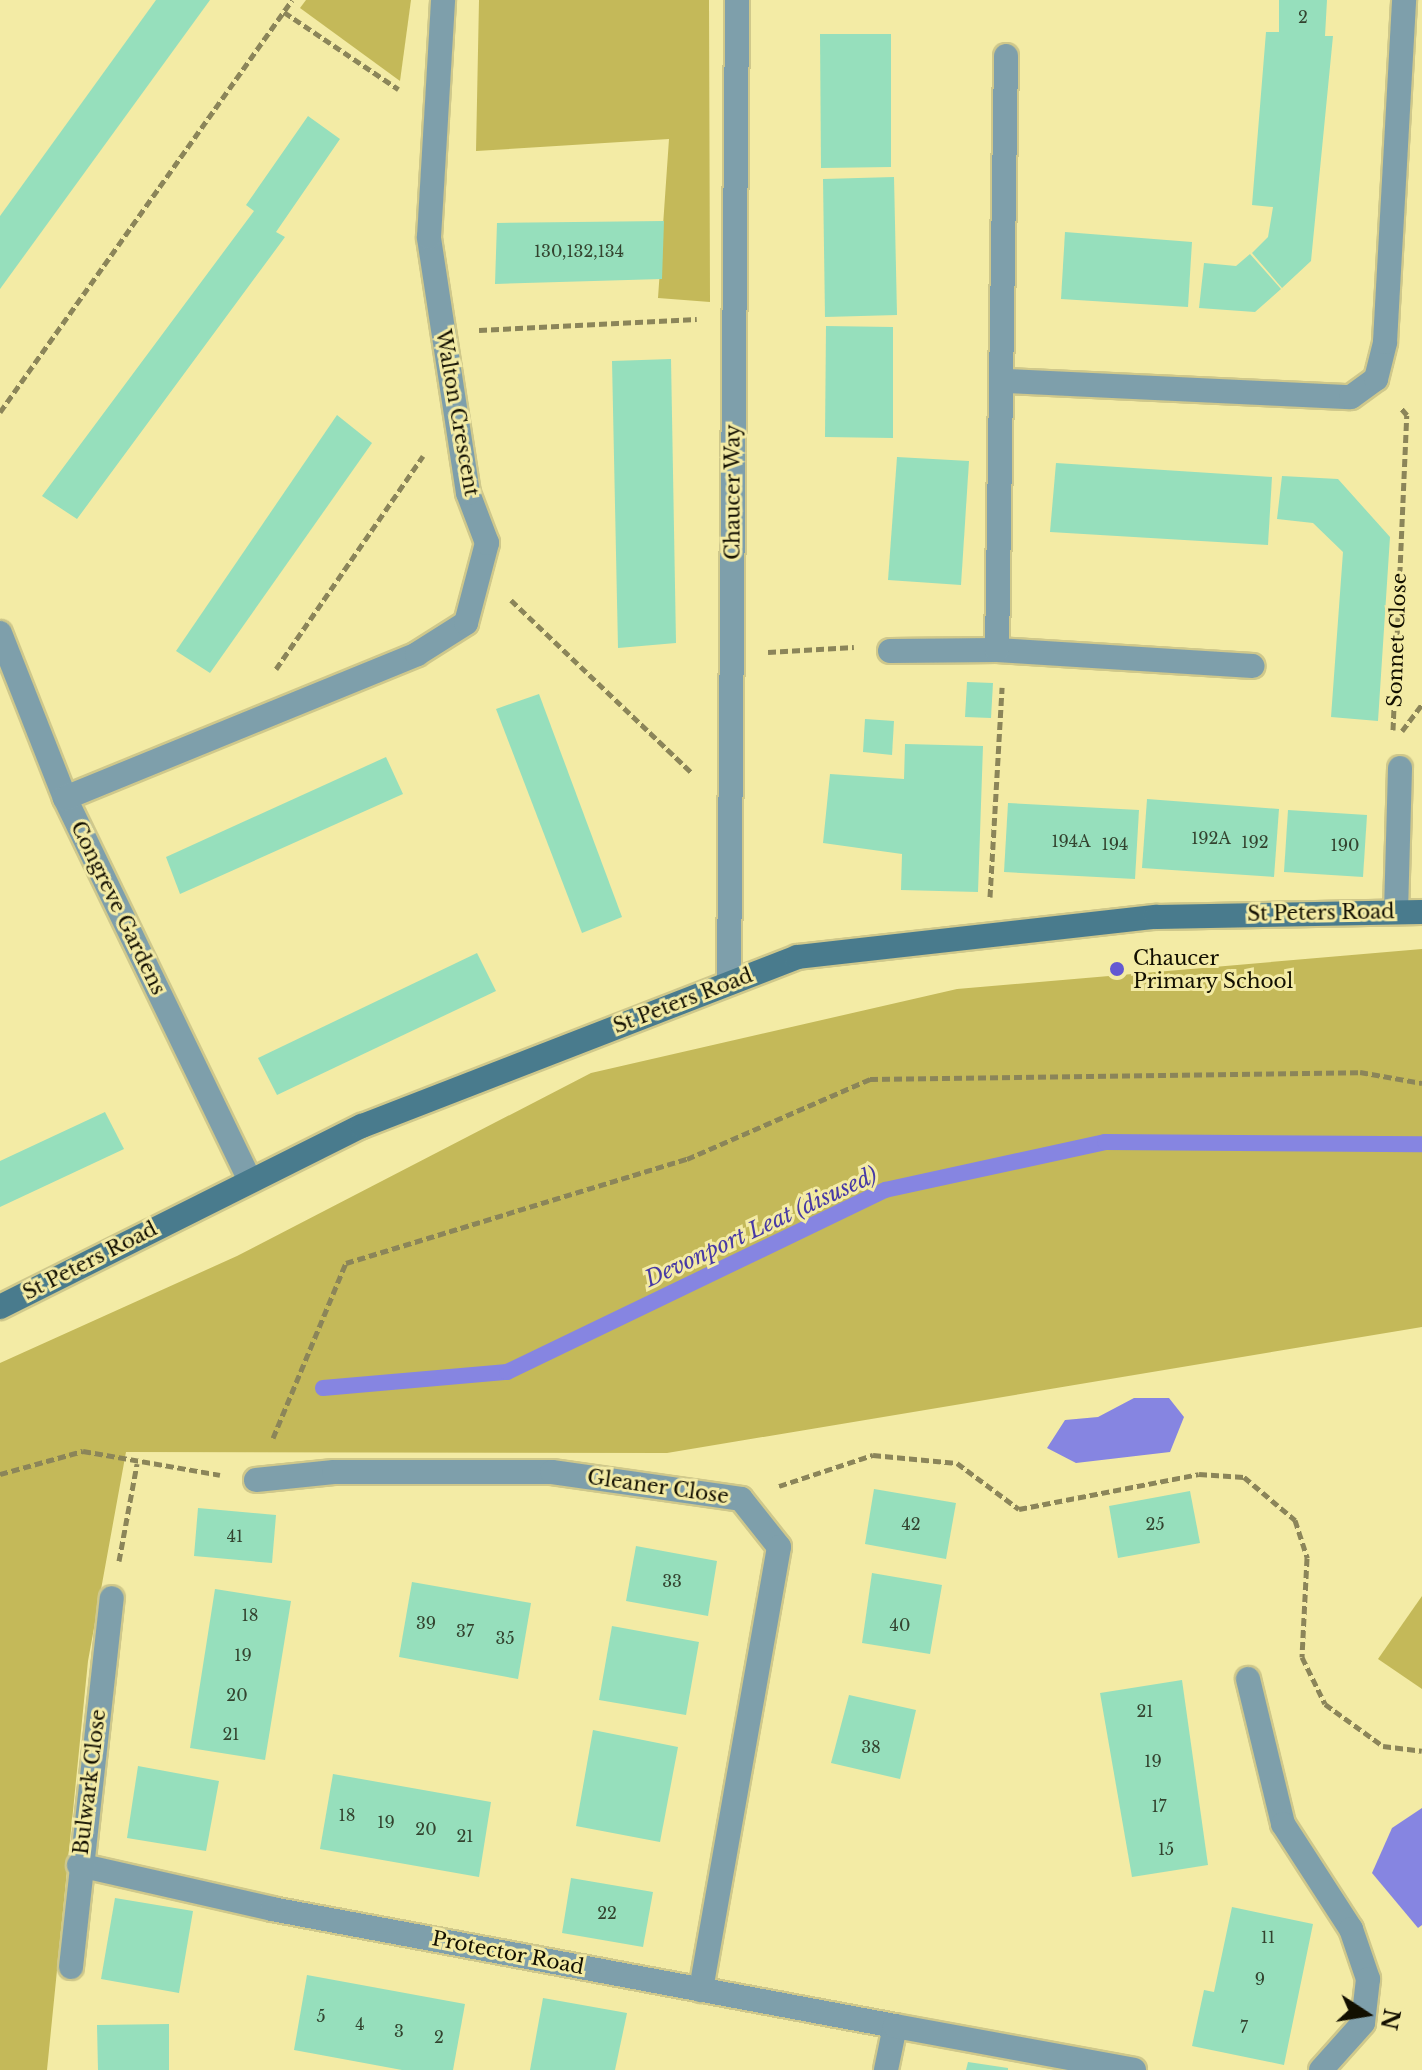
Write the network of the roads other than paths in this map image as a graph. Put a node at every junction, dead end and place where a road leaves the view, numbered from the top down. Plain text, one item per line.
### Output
1 (443, 0) edge
2 (737, 0) edge
3 (1404, 0) edge
4 (1006, 56) dead end
5 (1007, 381) junction
6 (0, 633) edge
7 (898, 650) road end
8 (1001, 650) junction
9 (1252, 666) dead end
10 (11, 699) edge
11 (1400, 768) dead end
12 (65, 798) junction
13 (1396, 912) junction
14 (1422, 912) edge
15 (729, 983) junction
16 (249, 1179) junction
17 (0, 1307) edge
18 (256, 1480) road end
19 (112, 1598) road end
20 (1248, 1679) dead end
21 (79, 1865) junction
22 (71, 1967) dead end
23 (701, 1990) junction
24 (895, 2026) junction
25 (886, 2070) edge
26 (1134, 2070) edge
27 (1321, 2070) edge

1 - 12 street, Walton Crescent
2 - 15 street, Chaucer Way
3 - 5 street
4 - 5 street
5 - 8 street
6 - 10 street, Congreve Gardens
7 - 8 street
8 - 9 street
10 - 12 street, Congreve Gardens
11 - 13 street
12 - 16 street, Congreve Gardens
13 - 14 street, St Peters Road
13 - 15 street, St Peters Road
15 - 16 street, St Peters Road
16 - 17 street, St Peters Road
18 - 23 street, Gleaner Close
19 - 21 street, Bulwark Close
20 - 27 street
21 - 22 street, Bulwark Close
21 - 23 street, Protector Road
23 - 24 street, Protector Road
24 - 25 street
24 - 26 street, Protector Road

